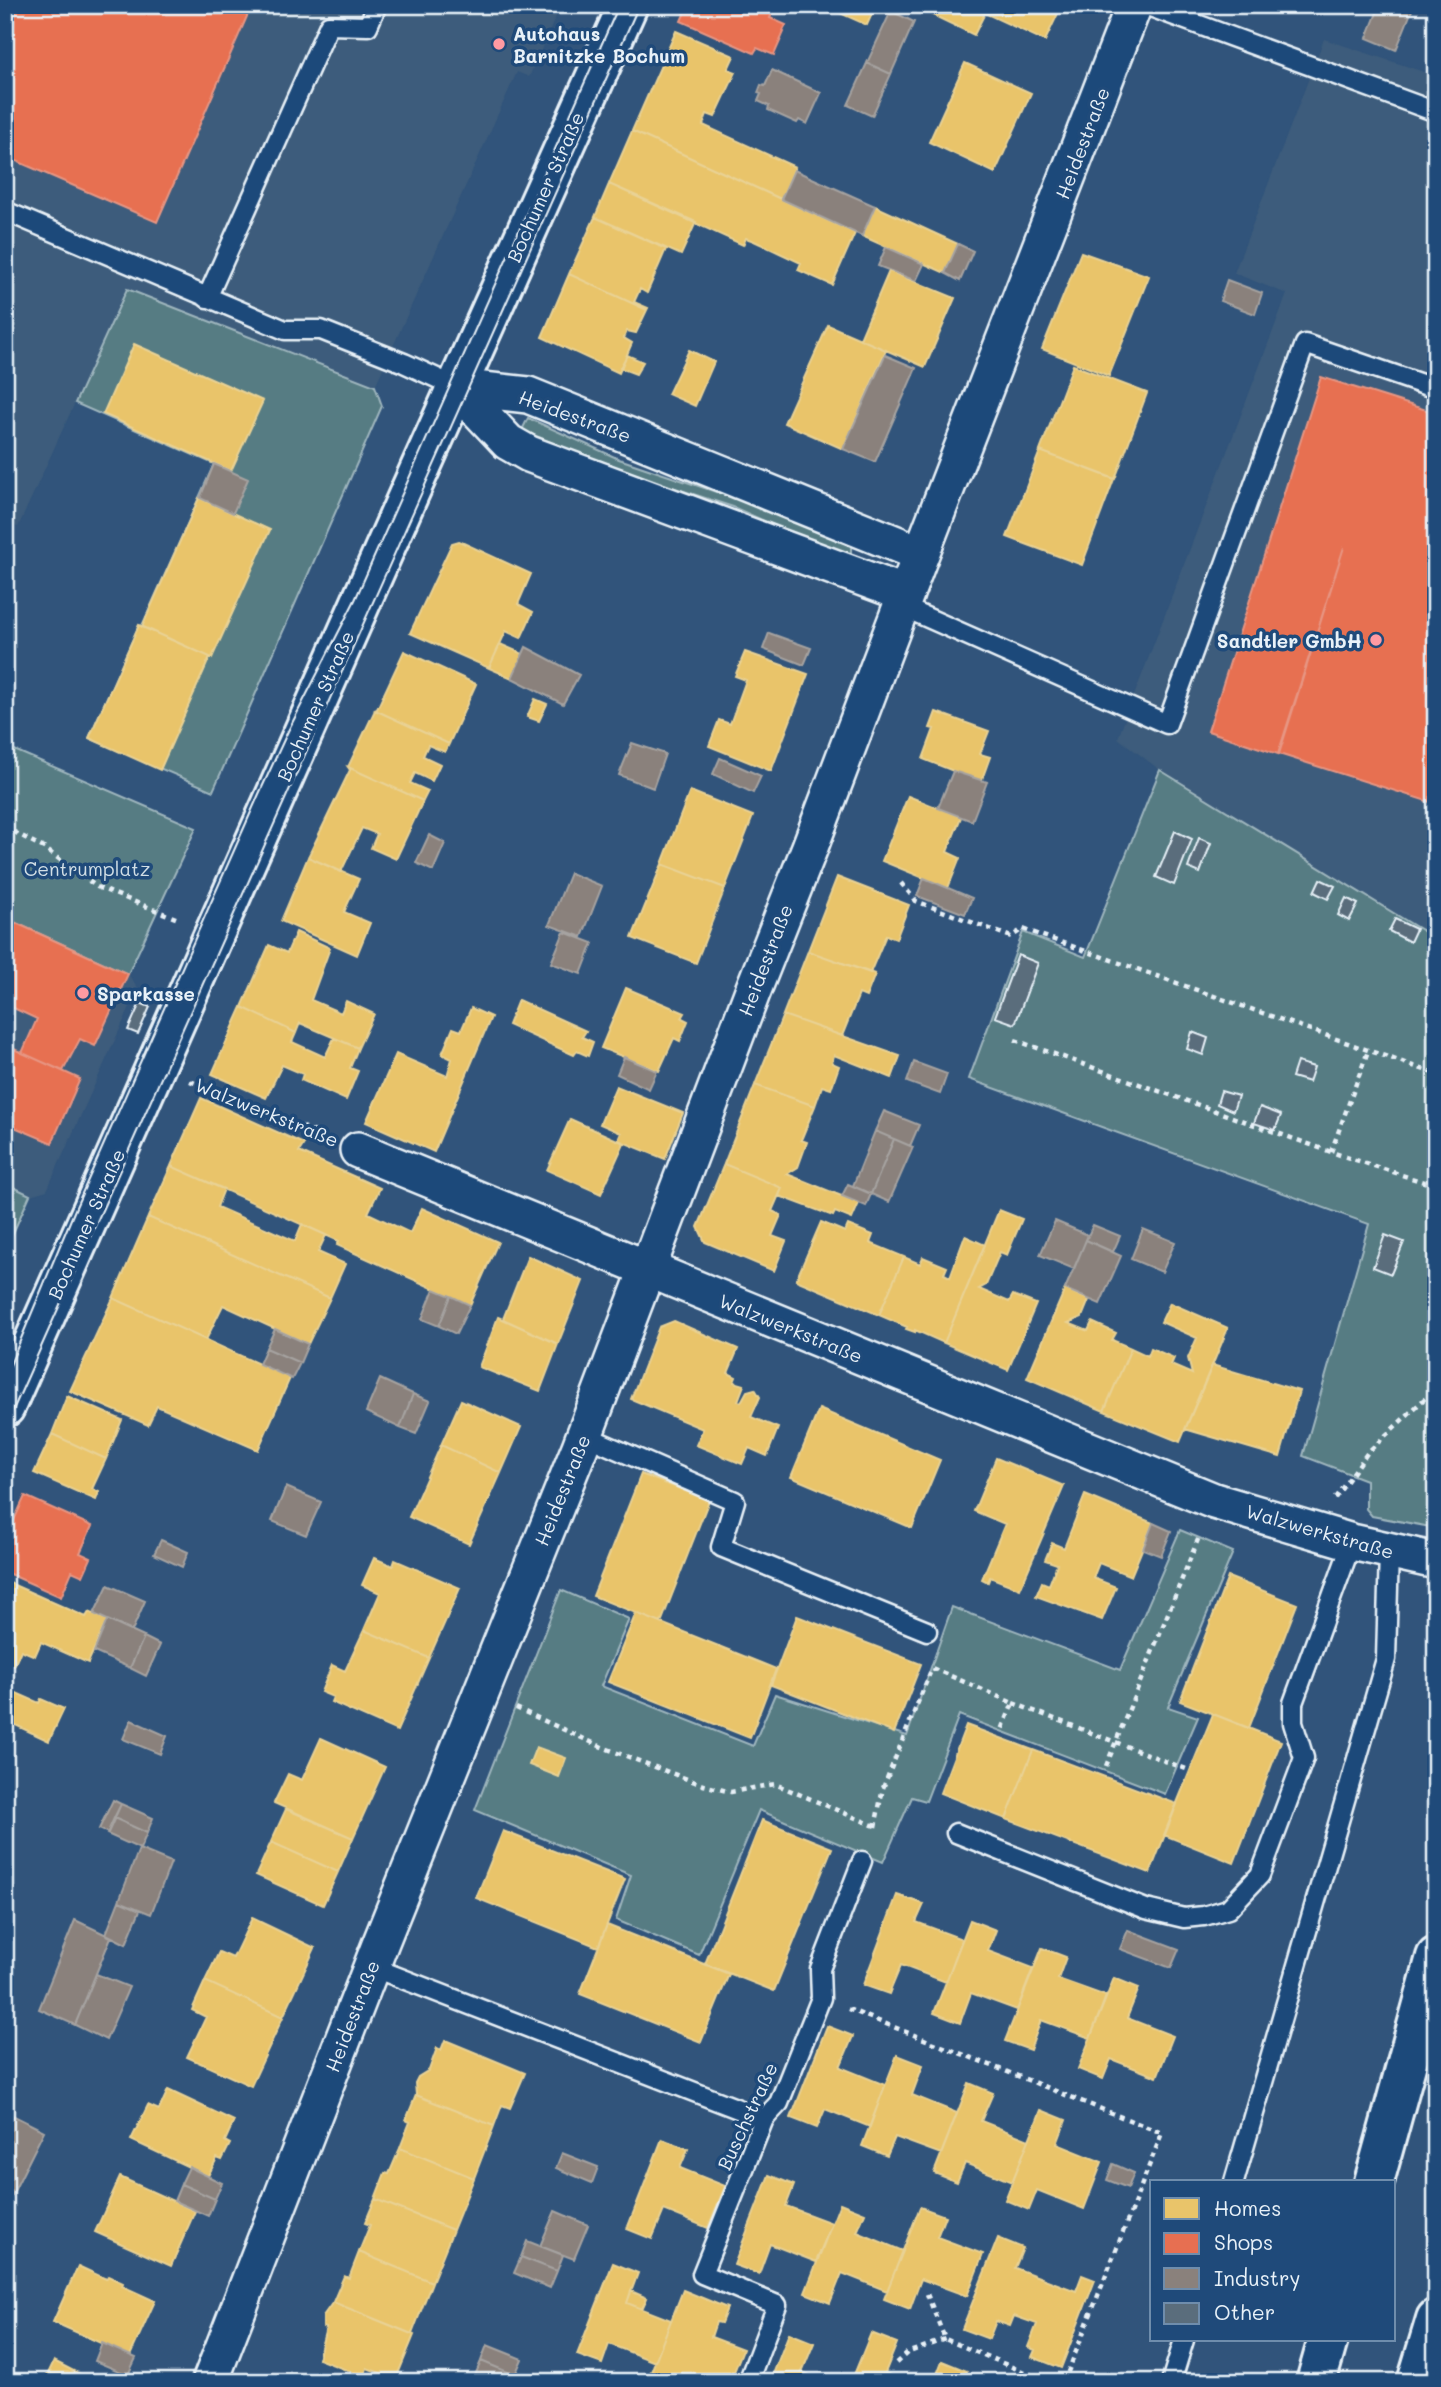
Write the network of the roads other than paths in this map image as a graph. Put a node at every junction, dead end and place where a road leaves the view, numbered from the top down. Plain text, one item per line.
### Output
1 (377, 5) edge
2 (628, 5) edge
3 (1134, 5) edge
4 (1145, 5) edge
5 (1436, 112) edge
6 (5, 212) edge
7 (208, 298) junction
8 (456, 387) junction
9 (1436, 389) edge
10 (921, 554) junction
11 (903, 600) junction
12 (358, 1150) road end
13 (647, 1269) junction
14 (5, 1407) edge
15 (584, 1435) junction
16 (1352, 1542) junction
17 (1389, 1551) junction
18 (1436, 1561) edge
19 (927, 1631) dead end
20 (956, 1833) dead end
21 (862, 1861) road end
22 (1436, 1957) edge
23 (372, 1967) junction
24 (764, 2119) junction
25 (1235, 2180) edge
26 (1375, 2180) edge
27 (1436, 2319) edge
28 (1183, 2342) edge
29 (1327, 2342) edge
30 (209, 2382) edge
31 (748, 2382) edge
32 (1171, 2382) edge
33 (1316, 2382) edge
34 (1417, 2382) edge

1 - 7 lane
2 - 8 main road, Bochumer Straße
3 - 10 street, Heidestraße
4 - 5 lane
6 - 7 lane
7 - 8 lane
8 - 10 street, Heidestraße
8 - 11 street
8 - 14 main road, Bochumer Straße
9 - 11 lane
10 - 11 street, Heidestraße
11 - 13 street, Heidestraße
12 - 13 street, Walzwerkstraße
13 - 15 street, Heidestraße
13 - 16 street, Walzwerkstraße
15 - 19 lane
15 - 23 street, Heidestraße
16 - 17 street, Walzwerkstraße
16 - 20 lane
17 - 18 street, Walzwerkstraße
17 - 25 lane
21 - 24 lane, Buschstraße
22 - 26 main road
23 - 24 lane
23 - 30 street, Heidestraße
24 - 31 lane, Buschstraße
27 - 34 main road
28 - 32 lane
29 - 33 main road

